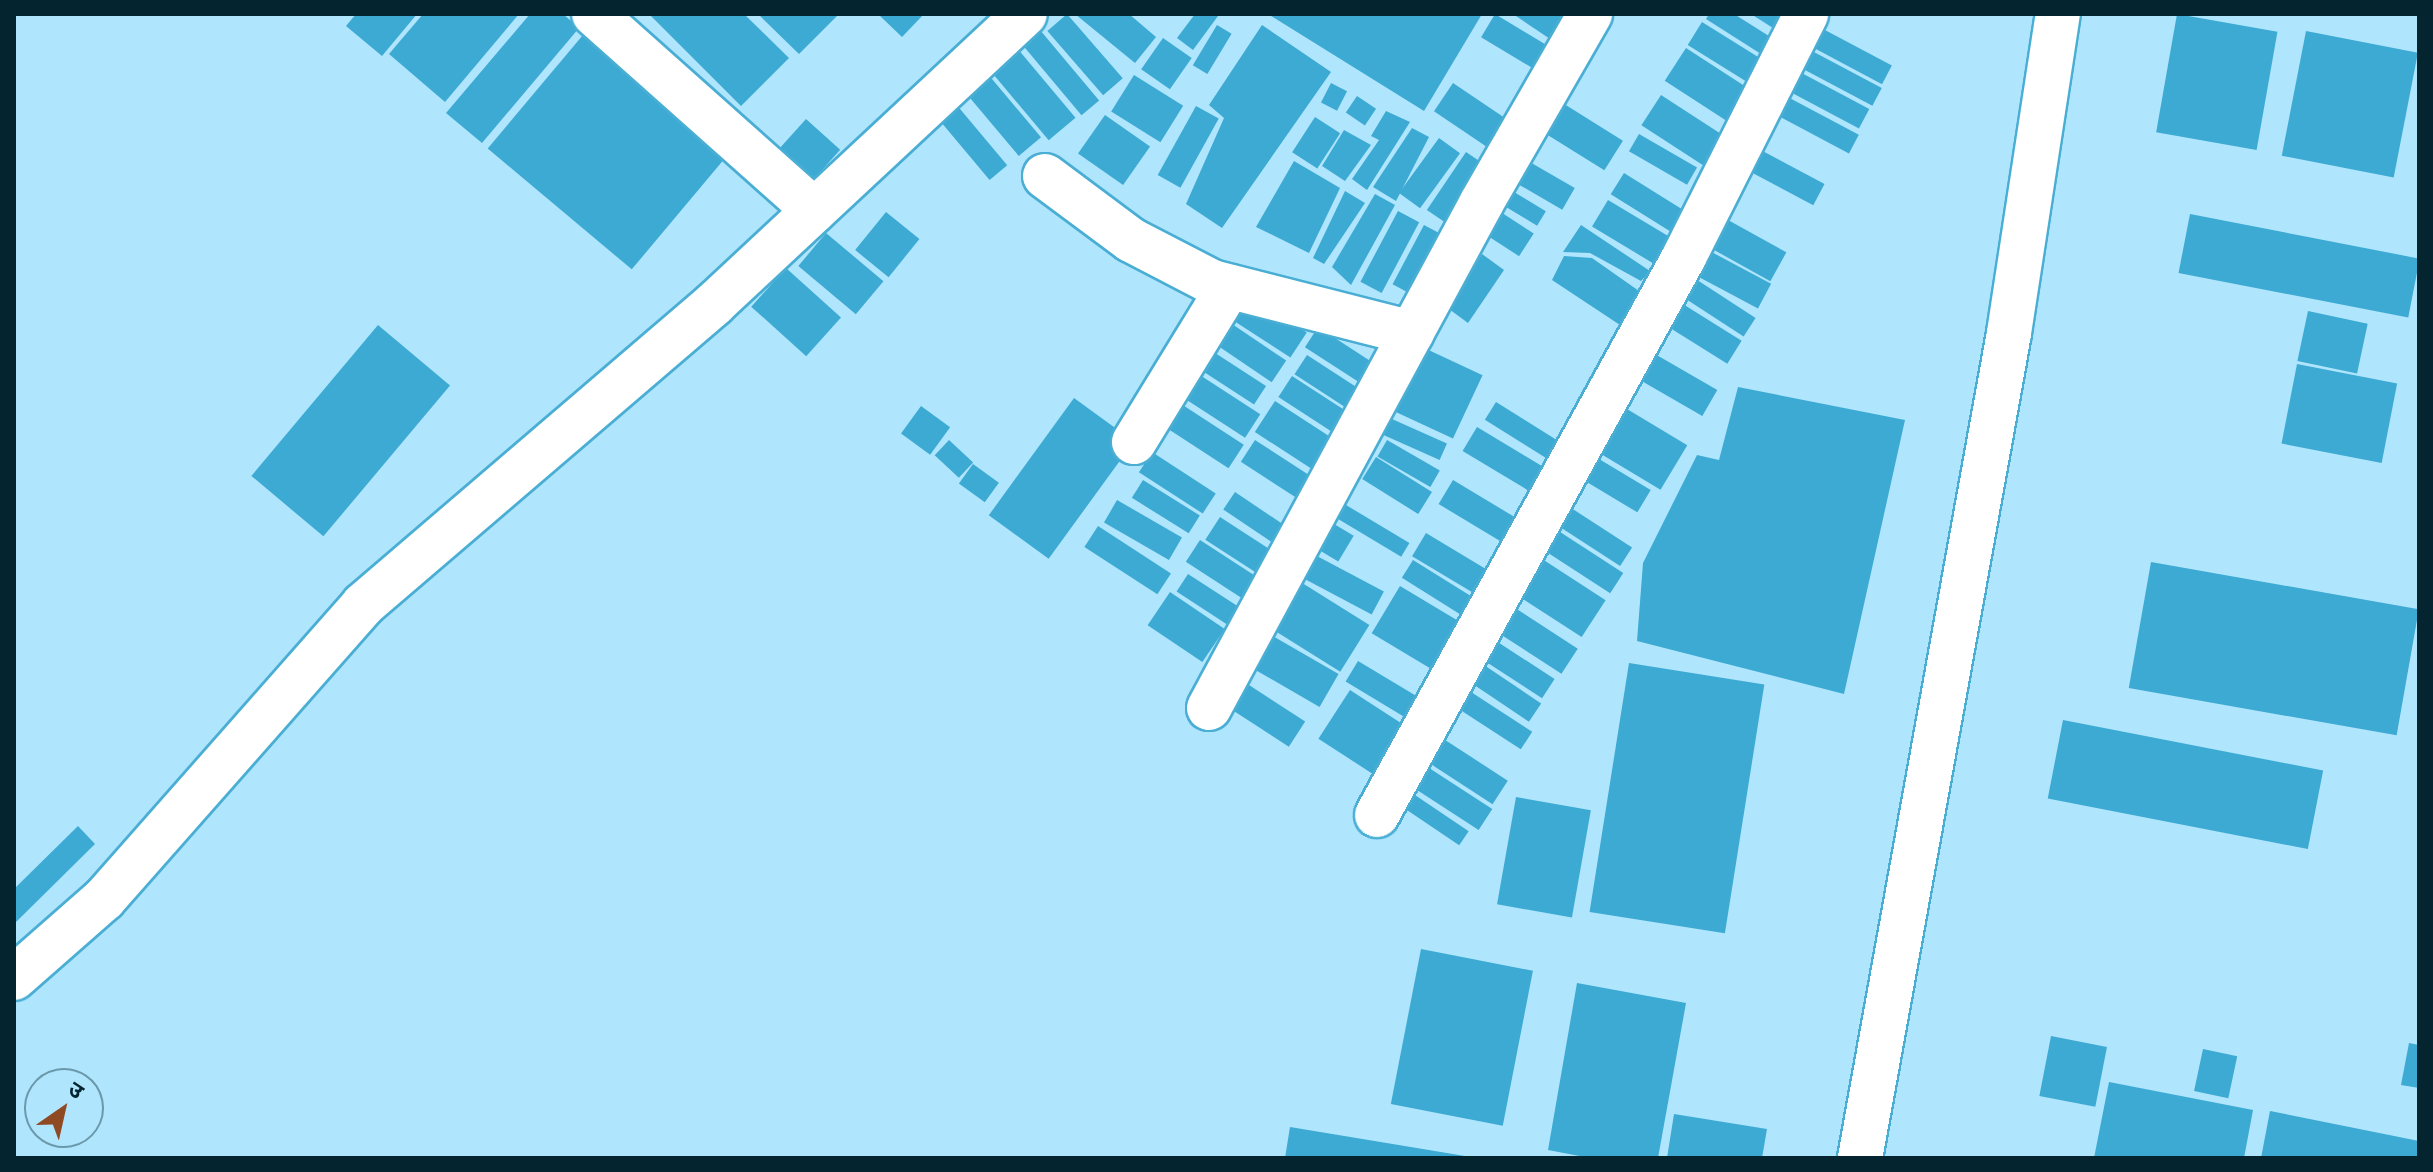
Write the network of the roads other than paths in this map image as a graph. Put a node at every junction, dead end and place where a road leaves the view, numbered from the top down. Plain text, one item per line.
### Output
1 (594, 14) edge
2 (1025, 14) edge
3 (1590, 14) edge
4 (1806, 14) edge
5 (2058, 14) edge
6 (1045, 176) dead end
7 (814, 210) junction
8 (1229, 287) junction
9 (1412, 333) junction
10 (1134, 442) dead end
11 (1209, 708) dead end
12 (1377, 815) dead end
13 (14, 978) edge
14 (1860, 1158) edge

1 - 7 street
2 - 7 street
3 - 9 street
4 - 12 street
5 - 14 street
6 - 8 street
7 - 13 street
8 - 9 street
8 - 10 street
9 - 11 street

